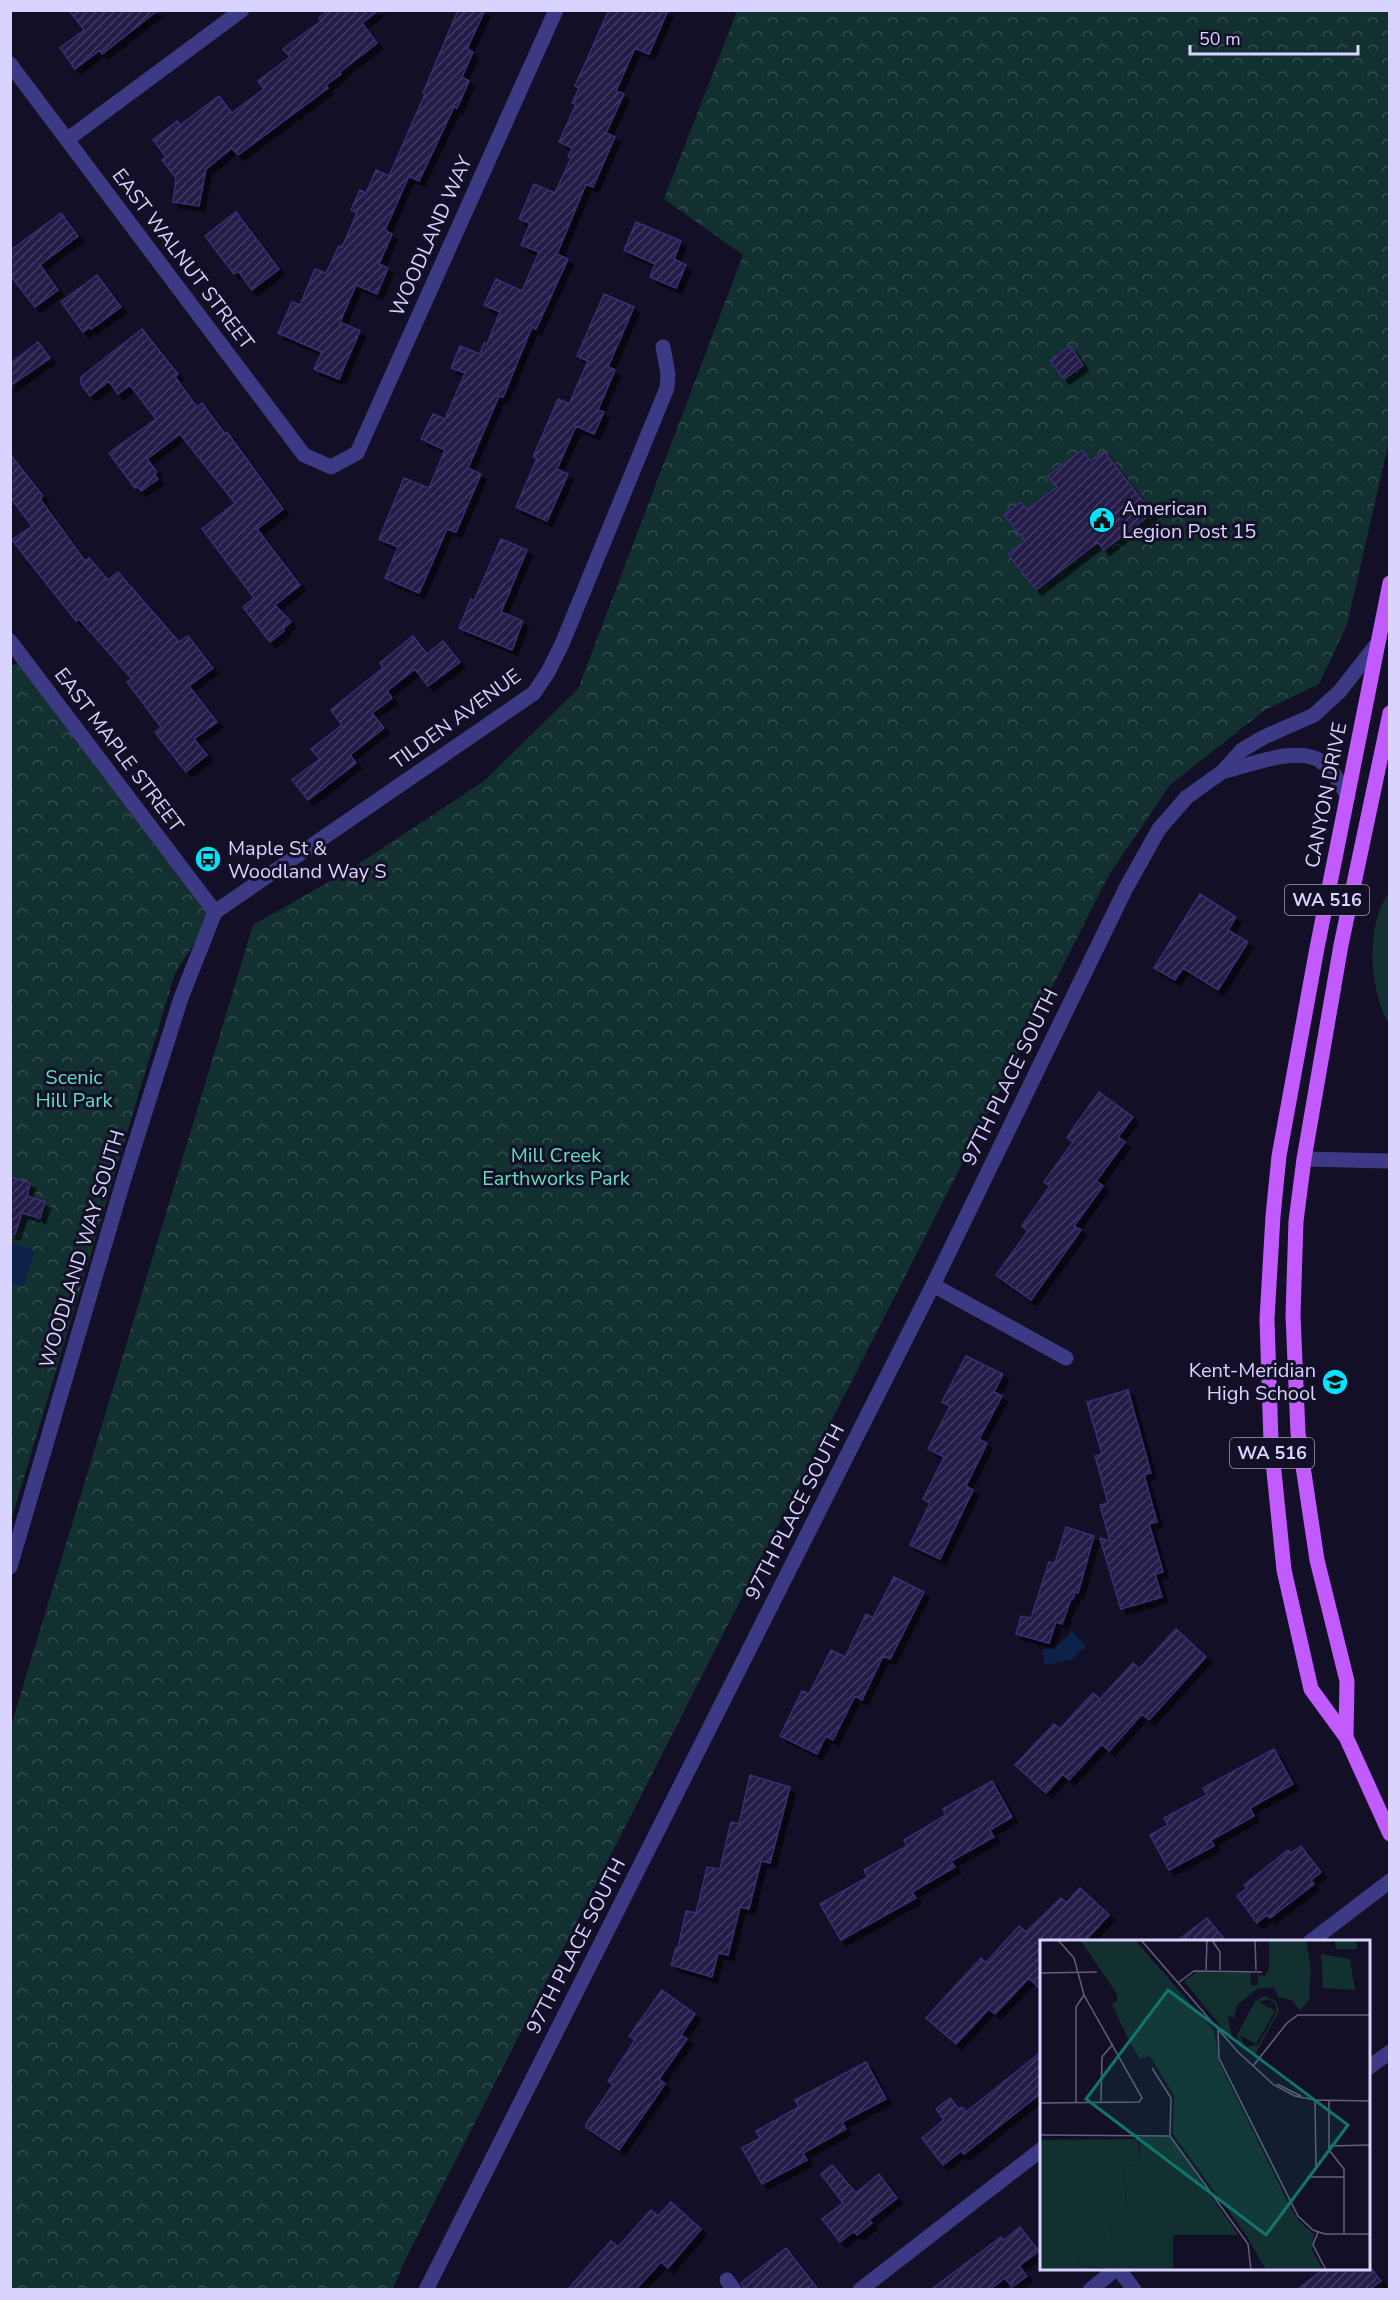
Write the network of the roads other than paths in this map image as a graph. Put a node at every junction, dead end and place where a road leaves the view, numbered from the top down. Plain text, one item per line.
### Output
1 (242, 10) edge
2 (556, 10) edge
3 (10, 64) edge
4 (68, 139) junction
5 (663, 347) dead end
6 (331, 466) joint
7 (1389, 584) edge
8 (10, 641) edge
9 (1376, 645) junction
10 (1389, 713) edge
11 (1222, 772) junction
12 (1348, 796) junction
13 (215, 912) junction
14 (1304, 1159) junction
15 (1389, 1161) edge
16 (933, 1285) junction
17 (1066, 1358) dead end
18 (10, 1567) edge
19 (1346, 1737) junction
20 (1389, 1834) edge
21 (1389, 1881) edge
22 (1312, 1940) edge
23 (1389, 2052) edge
24 (1370, 2066) edge
25 (1040, 2150) edge
26 (1114, 2270) edge
27 (1119, 2270) edge
28 (426, 2289) edge
29 (860, 2289) edge
30 (1090, 2289) edge
31 (1134, 2289) edge

1 - 4 street
2 - 6 street, WOODLAND WAY
3 - 4 street, EAST WALNUT STREET
4 - 6 street, EAST WALNUT STREET
5 - 13 street, TILDEN AVENUE
7 - 9 main road, CANYON DRIVE / WA 516
8 - 13 street, EAST MAPLE STREET
9 - 11 street, 97TH PLACE SOUTH
9 - 12 main road, CANYON DRIVE / WA 516
10 - 14 main road, WA 516
11 - 12 street, 97TH PLACE SOUTH
11 - 16 street, 97TH PLACE SOUTH
12 - 19 main road, CANYON DRIVE / WA 516
13 - 18 street, WOODLAND WAY SOUTH
14 - 15 street
14 - 19 main road, WA 516
16 - 17 street
16 - 28 street, 97TH PLACE SOUTH
19 - 20 main road, WA 516
21 - 22 street
23 - 24 street
25 - 29 street
26 - 30 street
27 - 31 street

